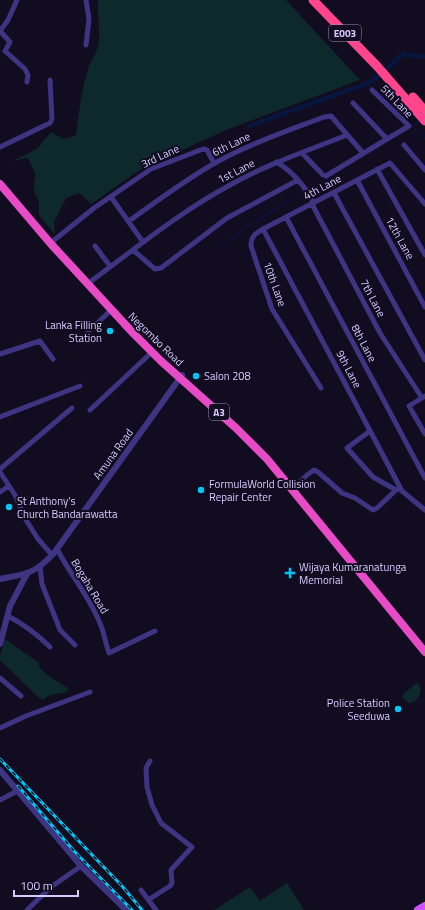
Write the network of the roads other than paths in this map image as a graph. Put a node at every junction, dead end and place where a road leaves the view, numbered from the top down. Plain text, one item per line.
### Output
1 (17, 0) edge
2 (86, 0) edge
3 (313, 0) edge
4 (321, 0) edge
5 (86, 45) dead end
6 (379, 64) junction
7 (50, 80) dead end
8 (27, 82) dead end
9 (372, 90) dead end
10 (353, 103) dead end
11 (425, 111) edge
12 (425, 121) edge
13 (347, 135) junction
14 (387, 139) junction
15 (404, 145) dead end
16 (0, 147) edge
17 (302, 153) junction
18 (363, 153) junction
19 (276, 162) junction
20 (214, 163) junction
21 (377, 168) junction
22 (425, 170) edge
23 (0, 178) edge
24 (298, 180) junction
25 (357, 180) junction
26 (0, 184) edge
27 (334, 193) junction
28 (111, 198) junction
29 (313, 204) junction
30 (425, 204) edge
31 (286, 217) junction
32 (129, 221) junction
33 (263, 229) junction
34 (54, 241) junction
35 (142, 242) junction
36 (95, 246) dead end
37 (133, 250) junction
38 (425, 255) edge
39 (110, 266) junction
40 (90, 282) junction
41 (425, 307) edge
42 (111, 310) junction
43 (88, 332) dead end
44 (152, 352) junction
45 (0, 354) edge
46 (53, 359) dead end
47 (425, 360) edge
48 (180, 376) junction
49 (80, 386) dead end
50 (321, 388) dead end
51 (423, 397) edge
52 (72, 408) dead end
53 (90, 410) dead end
54 (0, 417) edge
55 (370, 431) junction
56 (425, 434) edge
57 (0, 470) edge
58 (425, 478) edge
59 (9, 486) junction
60 (295, 487) junction
61 (399, 491) junction
62 (0, 492) edge
63 (425, 510) edge
64 (57, 549) junction
65 (52, 556) junction
66 (40, 566) junction
67 (27, 574) junction
68 (0, 579) edge
69 (8, 616) junction
70 (155, 631) dead end
71 (0, 644) edge
72 (75, 645) dead end
73 (425, 646) edge
74 (50, 647) dead end
75 (425, 652) edge
76 (0, 678) edge
77 (90, 692) dead end
78 (21, 696) dead end
79 (0, 728) edge
80 (150, 761) dead end
81 (0, 770) edge
82 (19, 790) junction
83 (0, 800) edge
84 (81, 866) junction
85 (141, 890) dead end
86 (148, 900) junction
87 (425, 906) edge
88 (27, 910) edge
89 (126, 910) edge
90 (156, 910) edge
91 (418, 910) edge

1 - 8 street
2 - 5 street
3 - 6 highway, E003
4 - 6 highway, E003
6 - 11 highway, E003
6 - 12 highway, E003
7 - 16 street
9 - 14 street, 5th Lane
10 - 14 street
13 - 17 street, 1st Lane
13 - 18 street
13 - 20 street, 6th Lane
14 - 18 street
15 - 22 street
17 - 18 street
17 - 19 street, 1st Lane
19 - 24 street, 7th Lane
19 - 35 street, 1st Lane
20 - 28 street, 3rd Lane
20 - 32 street, 6th Lane
21 - 25 street, 4th Lane
21 - 30 street, 4th Lane
21 - 38 street
23 - 34 highway, Negombo Road / A3
24 - 29 street, 7th Lane
24 - 37 street
25 - 27 street, 4th Lane
25 - 41 street, 12th Lane
26 - 42 highway, Negombo Road / A3
27 - 29 street, 4th Lane
27 - 47 street
28 - 32 street
28 - 34 street
29 - 31 street, 4th Lane
29 - 51 street, 7th Lane
31 - 33 street, 4th Lane
31 - 58 street, 8th Lane
32 - 35 street
33 - 50 street, 10th Lane
33 - 55 street, 9th Lane
34 - 40 highway, Negombo Road / A3
35 - 37 street, 1st Lane
36 - 39 street
37 - 39 street, 1st Lane
39 - 40 street, 1st Lane
40 - 48 highway, Negombo Road / A3
42 - 43 street
42 - 44 highway, Negombo Road / A3
44 - 48 highway, Negombo Road / A3
44 - 53 street
45 - 46 street
48 - 60 highway, Negombo Road / A3
48 - 64 street, Amuna Road
48 - 75 highway, Negombo Road / A3
49 - 54 street
51 - 56 street
52 - 57 street
55 - 61 street, 9th Lane
55 - 61 street
57 - 59 street
59 - 62 street
59 - 65 street
60 - 61 street
60 - 73 highway, Negombo Road / A3
61 - 63 street, 9th Lane
64 - 65 street, Amuna Road
64 - 70 street, Bogaha Road
65 - 66 street, Amuna Road
66 - 67 street, Amuna Road
66 - 72 street
67 - 68 street, Amuna Road
67 - 69 street
69 - 71 street
69 - 74 street
76 - 78 street
77 - 79 street
80 - 86 street
81 - 82 street
82 - 83 street
82 - 84 street
84 - 88 street
84 - 89 street
85 - 86 street
86 - 90 street
87 - 91 main road

